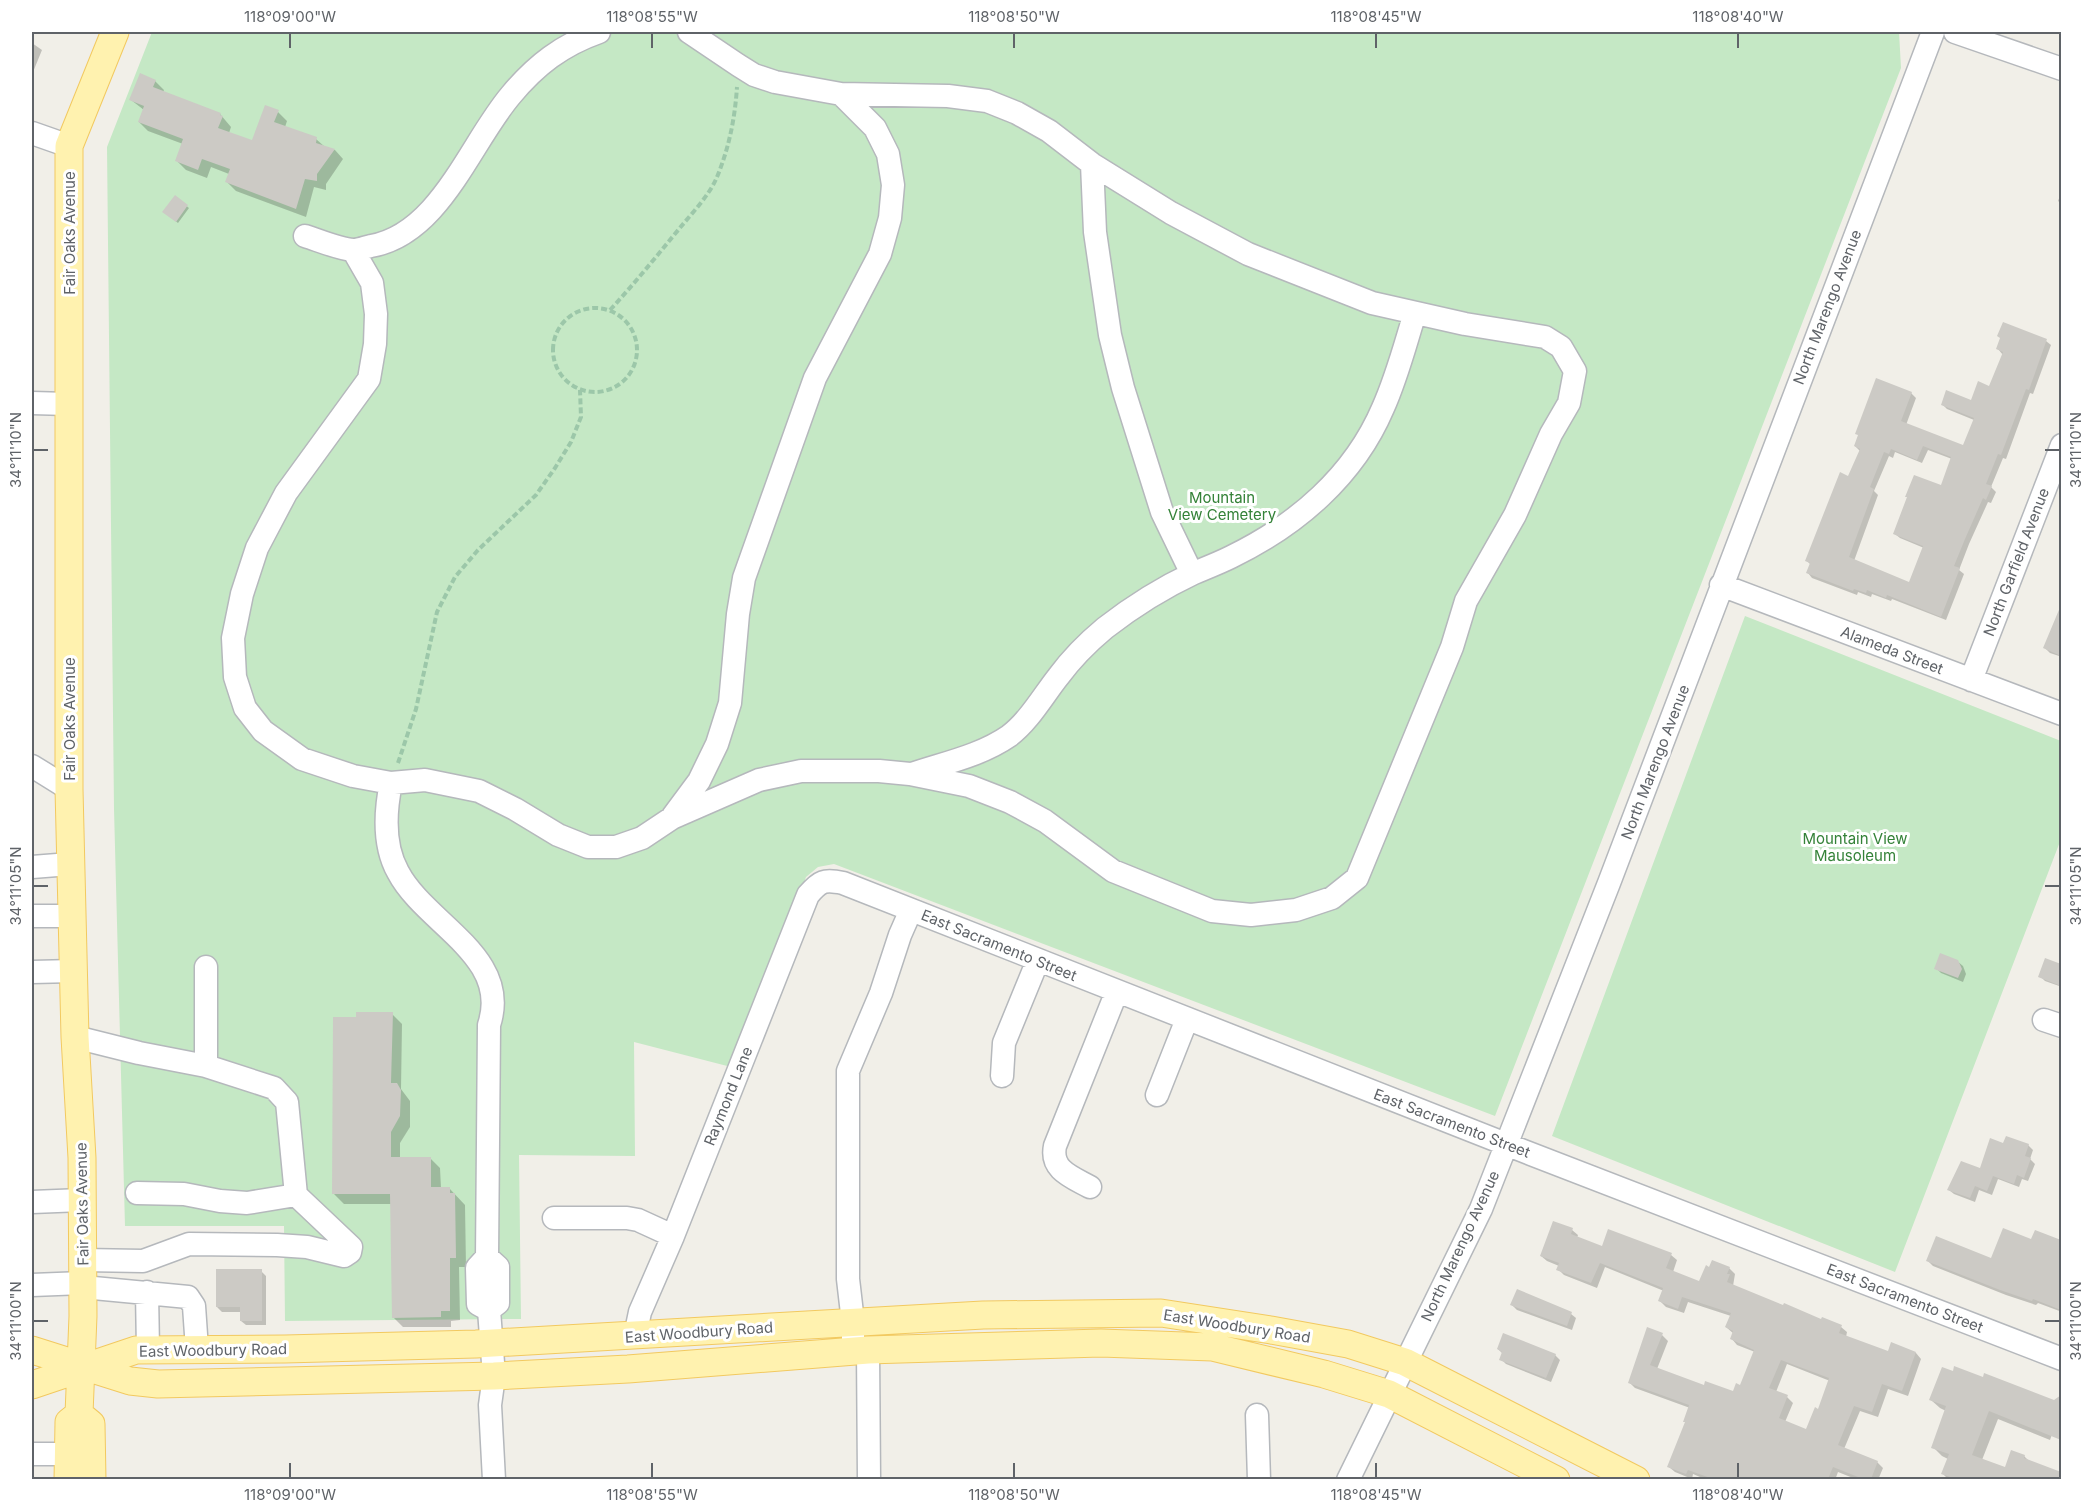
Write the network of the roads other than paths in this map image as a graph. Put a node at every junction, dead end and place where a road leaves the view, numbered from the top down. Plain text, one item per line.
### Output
1 (115, 32) edge
2 (599, 32) edge
3 (689, 32) edge
4 (1933, 32) edge
5 (1955, 32) edge
6 (2061, 69) edge
7 (841, 94) junction
8 (32, 133) edge
9 (69, 146) junction
10 (1092, 164) junction
11 (304, 236) dead end
12 (353, 250) junction
13 (1414, 313) junction
14 (32, 403) edge
15 (68, 404) junction
16 (2061, 445) edge
17 (1192, 574) junction
18 (1722, 585) junction
19 (1971, 680) junction
20 (2061, 714) edge
21 (32, 766) edge
22 (910, 774) junction
23 (391, 783) junction
24 (69, 789) junction
25 (672, 818) junction
26 (70, 864) junction
27 (32, 867) edge
28 (843, 883) joint
29 (911, 910) junction
30 (32, 916) edge
31 (72, 916) junction
32 (1038, 960) junction
33 (206, 968) dead end
34 (74, 971) junction
35 (32, 972) edge
36 (1117, 991) junction
37 (1187, 1018) junction
38 (75, 1037) junction
39 (206, 1066) junction
40 (1002, 1076) dead end
41 (1157, 1095) dead end
42 (1506, 1144) junction
43 (1090, 1187) dead end
44 (137, 1193) dead end
45 (296, 1195) junction
46 (82, 1200) junction
47 (32, 1202) edge
48 (554, 1218) dead end
49 (673, 1236) junction
50 (83, 1277) junction
51 (32, 1286) edge
52 (147, 1292) junction
53 (853, 1322) junction
54 (635, 1336) junction
55 (491, 1343) junction
56 (197, 1349) junction
57 (32, 1350) edge
58 (148, 1350) junction
59 (861, 1351) junction
60 (2061, 1359) edge
61 (1405, 1362) junction
62 (82, 1367) junction
63 (494, 1376) junction
64 (32, 1385) edge
65 (1389, 1394) junction
66 (79, 1414) junction
67 (1257, 1415) dead end
68 (32, 1454) edge
69 (68, 1467) edge
70 (1626, 1477) edge
71 (92, 1479) edge
72 (494, 1479) edge
73 (869, 1479) edge
74 (1259, 1479) edge
75 (1348, 1479) edge
76 (1556, 1479) edge

1 - 9 main road, Fair Oaks Avenue
2 - 12 street
3 - 7 street
4 - 18 street, North Marengo Avenue
5 - 6 street
7 - 10 street
7 - 25 street
8 - 9 street
9 - 15 main road, Fair Oaks Avenue
10 - 13 street
10 - 17 street
11 - 12 street
12 - 23 street
13 - 17 street
13 - 22 street
14 - 15 street
15 - 24 main road, Fair Oaks Avenue
16 - 19 street, North Garfield Avenue
17 - 22 street
18 - 19 street, Alameda Street
18 - 42 street, North Marengo Avenue
19 - 20 street, Alameda Street
21 - 24 street
22 - 25 street
23 - 25 street
23 - 55 street
24 - 26 main road, Fair Oaks Avenue
26 - 27 street
26 - 31 main road, Fair Oaks Avenue
28 - 29 street, East Sacramento Street
28 - 49 street, Raymond Lane
29 - 32 street, East Sacramento Street
29 - 53 street
30 - 31 street
31 - 34 main road, Fair Oaks Avenue
32 - 36 street, East Sacramento Street
32 - 40 street
33 - 39 street
34 - 35 street
34 - 38 main road, Fair Oaks Avenue
36 - 37 street, East Sacramento Street
36 - 43 street
37 - 41 street
37 - 42 street, East Sacramento Street
38 - 39 street
38 - 46 main road, Fair Oaks Avenue
39 - 45 street
42 - 60 street, East Sacramento Street
42 - 61 street, North Marengo Avenue
44 - 45 street
45 - 50 street
46 - 47 street
46 - 50 main road, Fair Oaks Avenue
48 - 49 street
49 - 54 street, Raymond Lane
50 - 51 street
50 - 52 street
50 - 62 main road, Fair Oaks Avenue
52 - 56 street
52 - 58 street
53 - 54 main road, East Woodbury Road
53 - 59 street
53 - 61 main road, East Woodbury Road
54 - 55 main road, East Woodbury Road
55 - 56 main road, East Woodbury Road
55 - 63 street
56 - 58 main road, East Woodbury Road
57 - 62 main road
58 - 62 main road, East Woodbury Road
59 - 63 main road, East Woodbury Road
59 - 65 main road, East Woodbury Road
59 - 73 street
61 - 65 street, North Marengo Avenue
61 - 70 main road, East Woodbury Road
62 - 63 main road, East Woodbury Road
62 - 64 main road
62 - 66 main road, Fair Oaks Avenue
63 - 72 street
65 - 75 street, North Marengo Avenue
65 - 76 main road, East Woodbury Road
66 - 69 main road, Fair Oaks Avenue
66 - 71 main road
67 - 74 street
68 - 69 street

